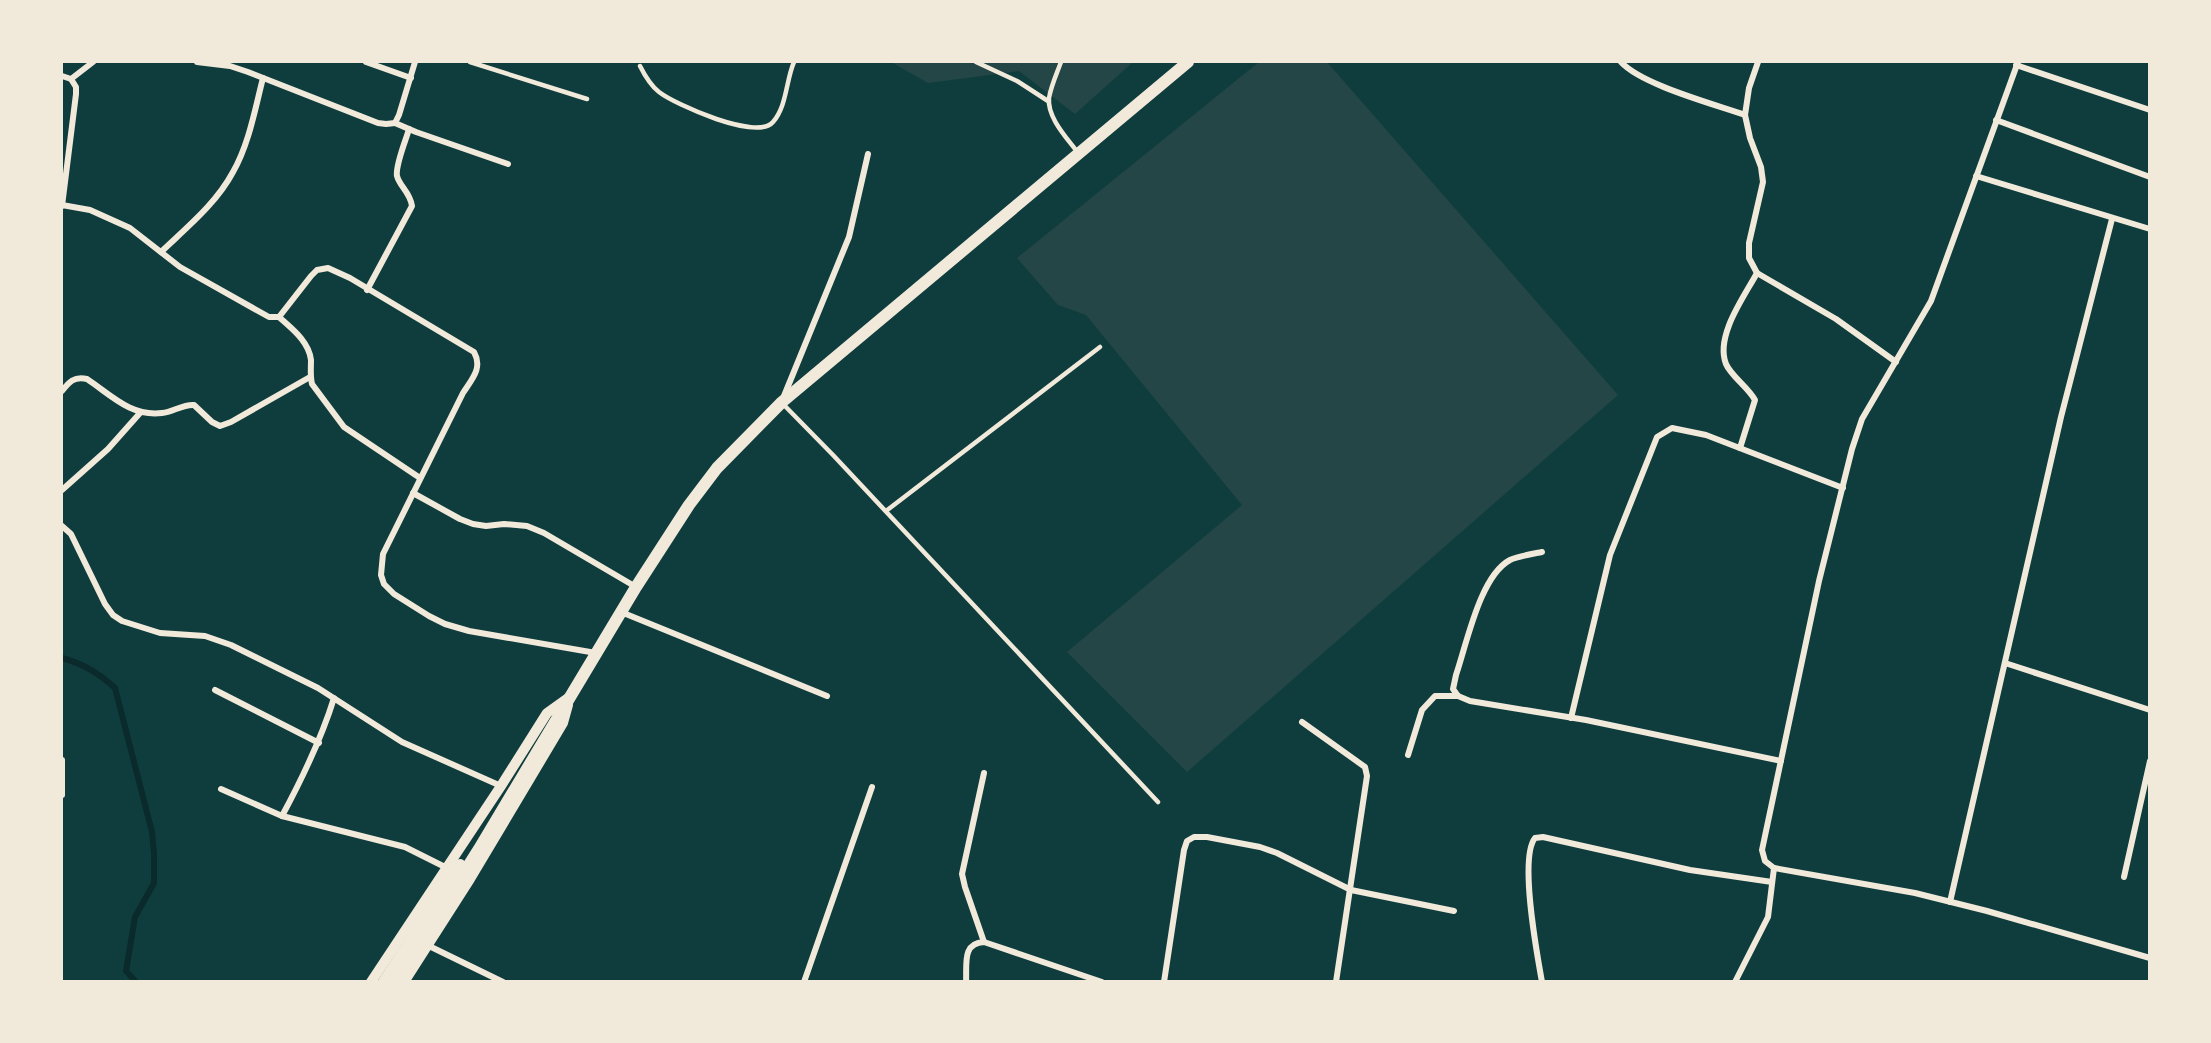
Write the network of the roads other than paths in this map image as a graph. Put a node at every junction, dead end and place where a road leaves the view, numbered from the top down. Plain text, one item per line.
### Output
1 (93, 62) edge
2 (197, 62) edge
3 (366, 62) edge
4 (415, 62) edge
5 (470, 62) edge
6 (794, 62) edge
7 (976, 62) edge
8 (1061, 62) edge
9 (1188, 62) edge
10 (1622, 62) edge
11 (1758, 62) edge
12 (2017, 63) edge
13 (640, 66) dead end
14 (62, 76) edge
15 (263, 78) junction
16 (411, 78) junction
17 (71, 79) junction
18 (587, 99) dead end
19 (1048, 101) junction
20 (2150, 110) edge
21 (1745, 115) junction
22 (1996, 120) junction
23 (395, 123) junction
24 (410, 129) junction
25 (1078, 153) junction
26 (868, 154) dead end
27 (508, 164) dead end
28 (1976, 176) junction
29 (2150, 177) edge
30 (62, 206) edge
31 (2112, 219) junction
32 (2150, 229) edge
33 (161, 252) junction
34 (1757, 273) junction
35 (367, 290) junction
36 (279, 316) junction
37 (1100, 347) dead end
38 (1896, 362) junction
39 (310, 377) junction
40 (62, 391) edge
41 (782, 402) junction
42 (140, 413) junction
43 (1740, 448) junction
44 (420, 478) junction
45 (1843, 488) junction
46 (62, 490) edge
47 (413, 493) junction
48 (886, 511) junction
49 (62, 521) edge
50 (62, 527) edge
51 (1542, 552) dead end
52 (636, 587) junction
53 (621, 612) junction
54 (596, 653) junction
55 (2005, 663) junction
56 (215, 690) dead end
57 (571, 696) junction
58 (827, 696) dead end
59 (1458, 696) junction
60 (334, 698) junction
61 (2150, 710) edge
62 (1571, 718) junction
63 (1302, 722) dead end
64 (319, 743) junction
65 (1408, 755) dead end
66 (62, 760) edge
67 (1781, 761) junction
68 (2150, 761) edge
69 (984, 773) dead end
70 (501, 786) junction
71 (872, 787) dead end
72 (221, 789) dead end
73 (62, 795) edge
74 (1158, 802) dead end
75 (282, 816) junction
76 (448, 868) junction
77 (1774, 868) junction
78 (2124, 877) dead end
79 (1772, 882) junction
80 (1351, 890) junction
81 (1950, 902) junction
82 (1454, 911) dead end
83 (984, 942) junction
84 (427, 945) junction
85 (2150, 958) edge
86 (371, 981) edge
87 (384, 981) edge
88 (395, 981) edge
89 (404, 981) edge
90 (503, 981) edge
91 (804, 981) edge
92 (966, 981) edge
93 (1102, 981) edge
94 (1164, 981) edge
95 (1336, 981) edge
96 (1542, 981) edge
97 (1735, 981) edge

1 - 17 street
2 - 15 street
3 - 16 street
4 - 16 street
5 - 18 lane
6 - 13 lane
7 - 19 lane
8 - 19 lane
9 - 25 main road
10 - 21 street
11 - 21 street
12 - 20 street
12 - 22 street
14 - 17 street
15 - 23 street
15 - 33 street
16 - 23 street
17 - 30 street
19 - 25 lane
21 - 34 street
22 - 28 street
22 - 29 street
23 - 24 street
24 - 27 street
24 - 35 street
25 - 41 main road
26 - 41 street
28 - 31 street
28 - 38 street
30 - 33 street
31 - 32 street
31 - 55 street
33 - 36 street
34 - 38 street
34 - 43 street
35 - 36 street
35 - 44 street
36 - 39 street
37 - 48 lane
38 - 45 street
39 - 42 street
39 - 44 street
40 - 42 street
41 - 48 lane
41 - 52 main road
42 - 46 street
43 - 45 street
43 - 62 street
44 - 47 street
45 - 67 street
47 - 52 street
47 - 54 street
48 - 74 lane
49 - 50 street
50 - 60 street
51 - 59 street
52 - 53 main road
53 - 54 main road
53 - 58 street
54 - 57 main road
55 - 61 street
55 - 81 street
56 - 64 street
57 - 70 street
57 - 84 street
57 - 87 main road
57 - 88 main road
59 - 62 street
59 - 65 street
60 - 64 street
60 - 70 street
62 - 67 street
63 - 80 street
64 - 75 street
66 - 73 street
67 - 77 street
68 - 78 street
69 - 83 street
70 - 76 street
71 - 91 street
72 - 75 street
75 - 76 street
76 - 86 street
77 - 79 street
77 - 81 street
79 - 96 street
79 - 97 street
80 - 82 street
80 - 94 street
80 - 95 street
81 - 85 street
83 - 92 street
83 - 93 street
84 - 89 street
84 - 90 street

